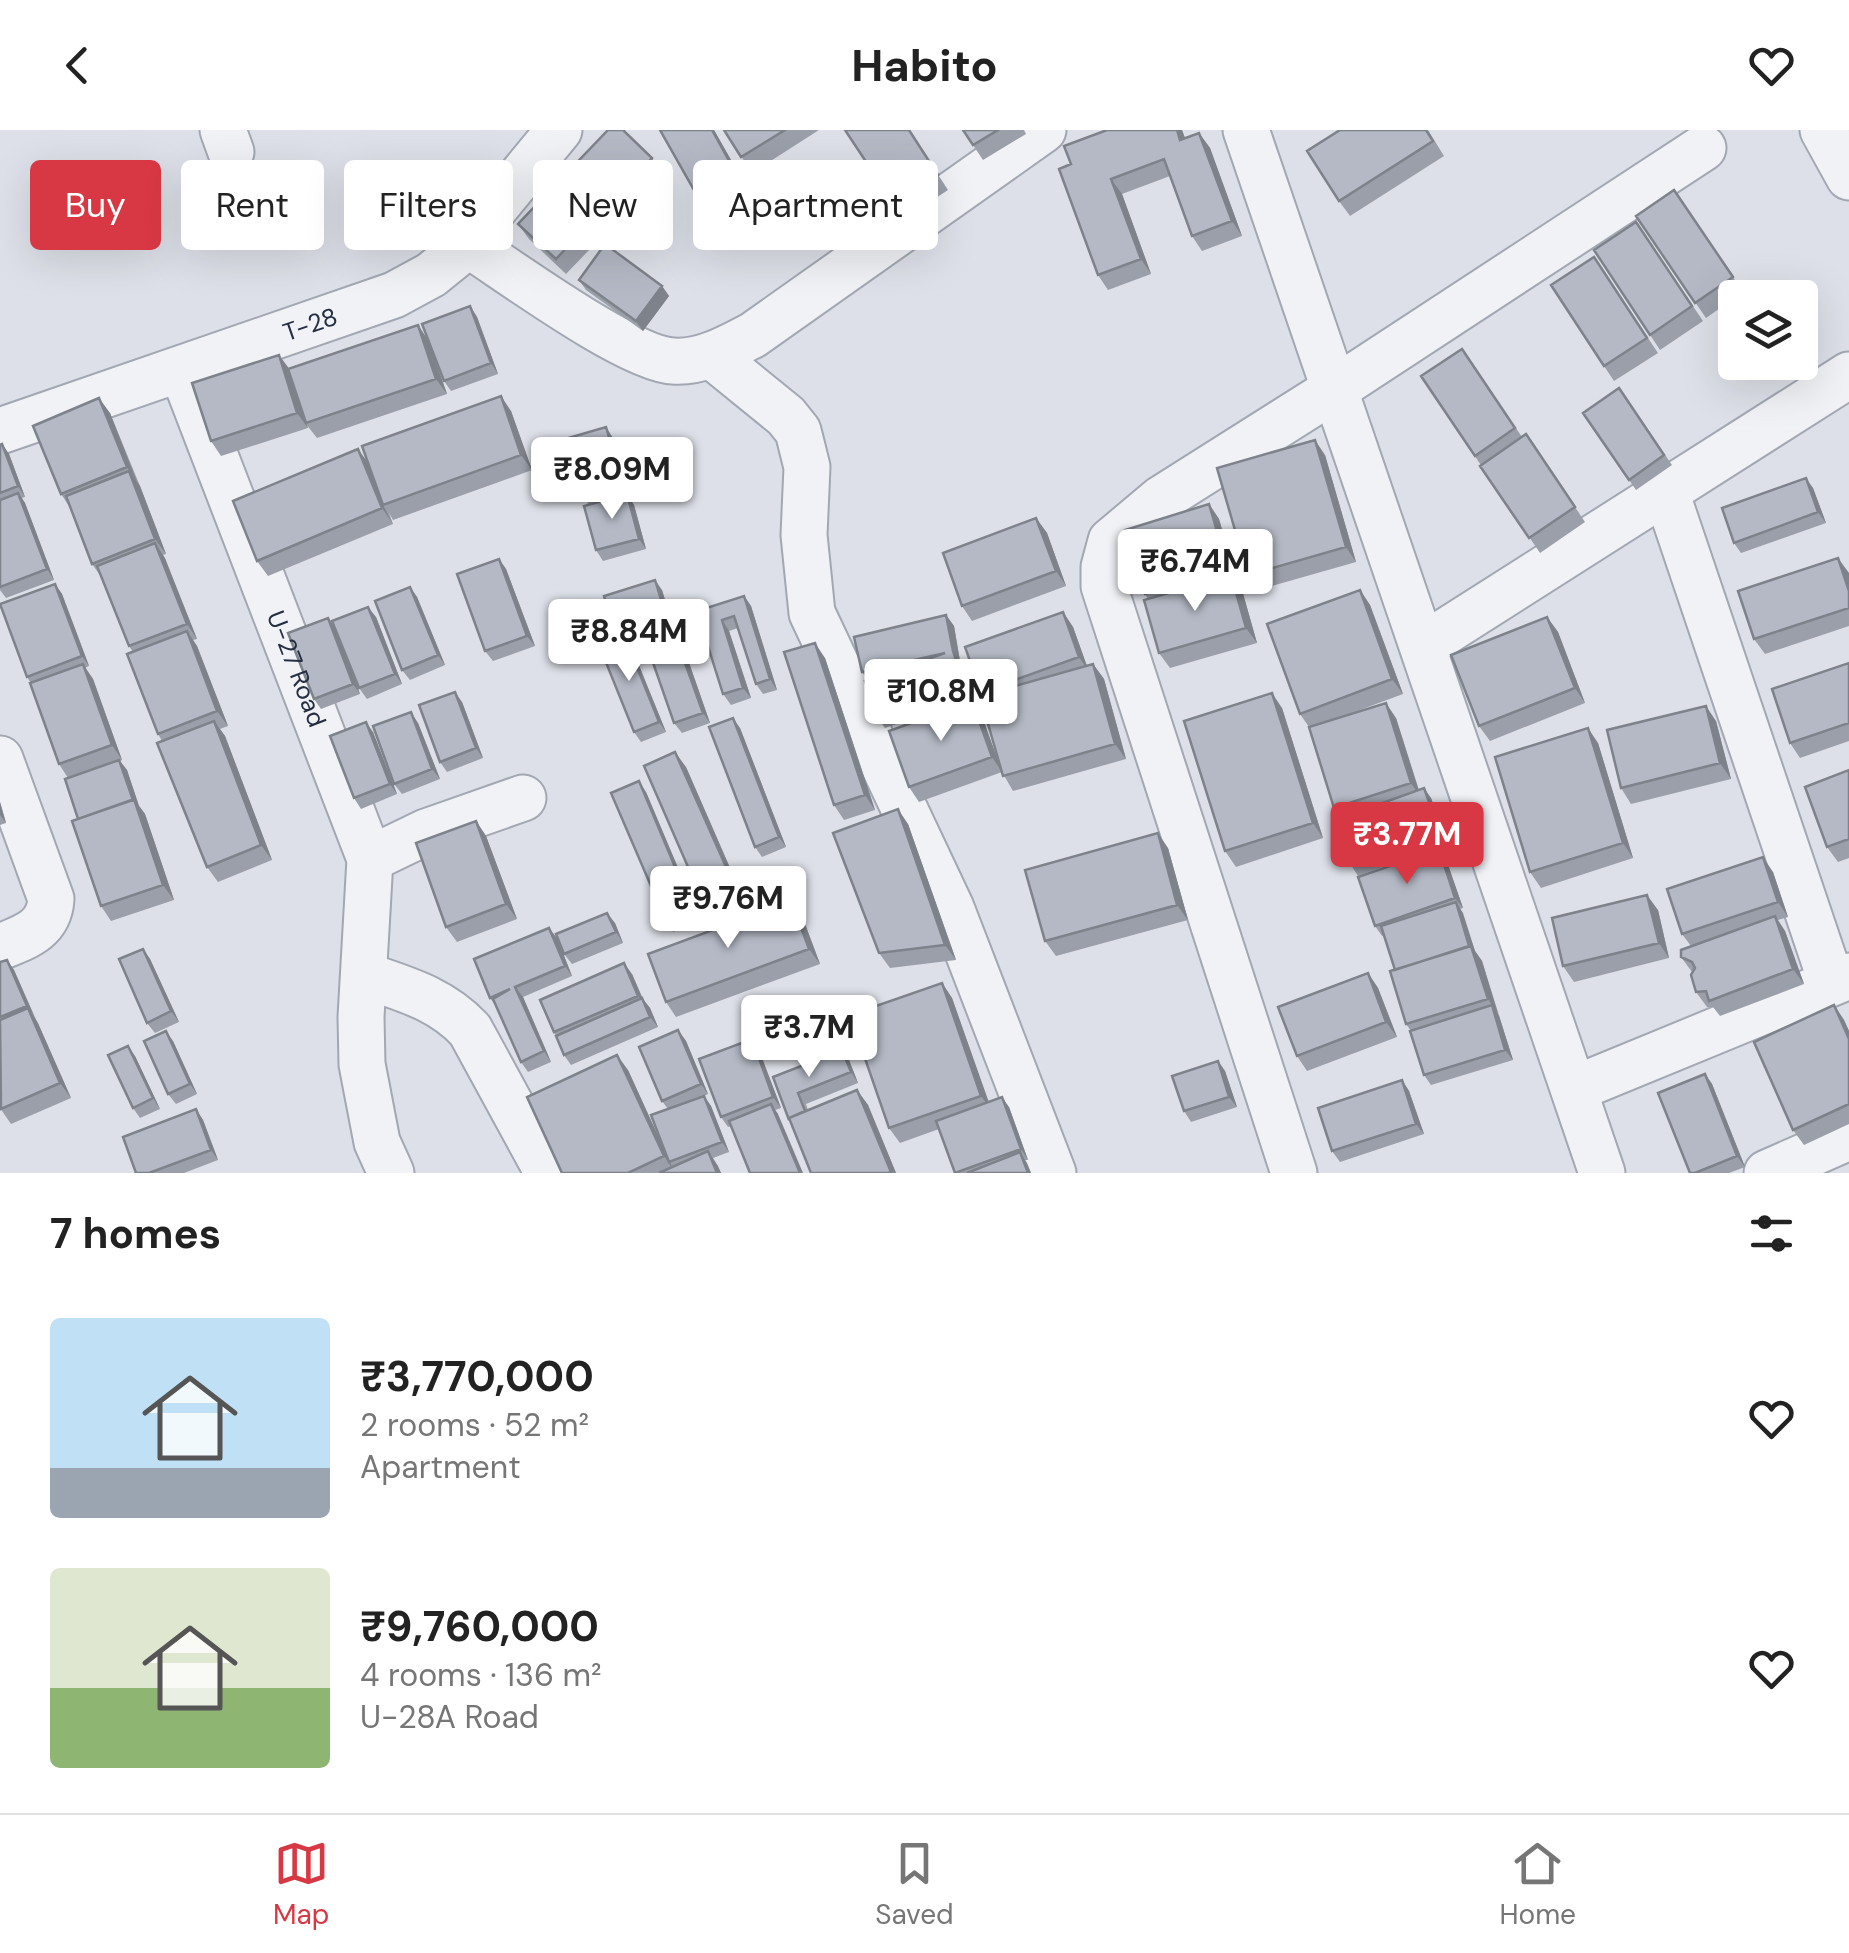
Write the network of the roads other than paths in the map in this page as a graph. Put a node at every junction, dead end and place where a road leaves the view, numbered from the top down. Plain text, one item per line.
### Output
1 (559, 130) edge
2 (1042, 130) edge
3 (1246, 130) edge
4 (1823, 130) edge
5 (1703, 148) dead end
6 (1849, 177) edge
7 (513, 186) edge
8 (460, 250) edge
9 (477, 250) edge
10 (711, 355) junction
11 (182, 370) junction
12 (1849, 375) edge
13 (1336, 389) junction
14 (0, 430) edge
15 (1666, 492) junction
16 (1423, 646) junction
17 (0, 760) edge
18 (523, 798) dead end
19 (370, 858) junction
20 (0, 947) edge
21 (364, 976) junction
22 (1840, 979) edge
23 (1574, 1090) junction
24 (1849, 1137) edge
25 (390, 1173) edge
26 (548, 1173) edge
27 (1052, 1173) edge
28 (1294, 1173) edge
29 (1602, 1173) edge
30 (1767, 1173) edge

1 - 7 street, T-28
2 - 10 street
3 - 13 street
4 - 6 street
5 - 13 street
8 - 11 street, T-28
9 - 10 street
10 - 27 street
11 - 14 street, T-28
11 - 19 street, U-27 Road
12 - 15 street
13 - 16 street
13 - 28 street
15 - 16 street
15 - 22 street
16 - 23 street
17 - 20 street
18 - 19 street
19 - 21 street, U-27 Road
21 - 25 street, U-27 Road
21 - 26 street
22 - 23 street
23 - 29 street
24 - 30 street

